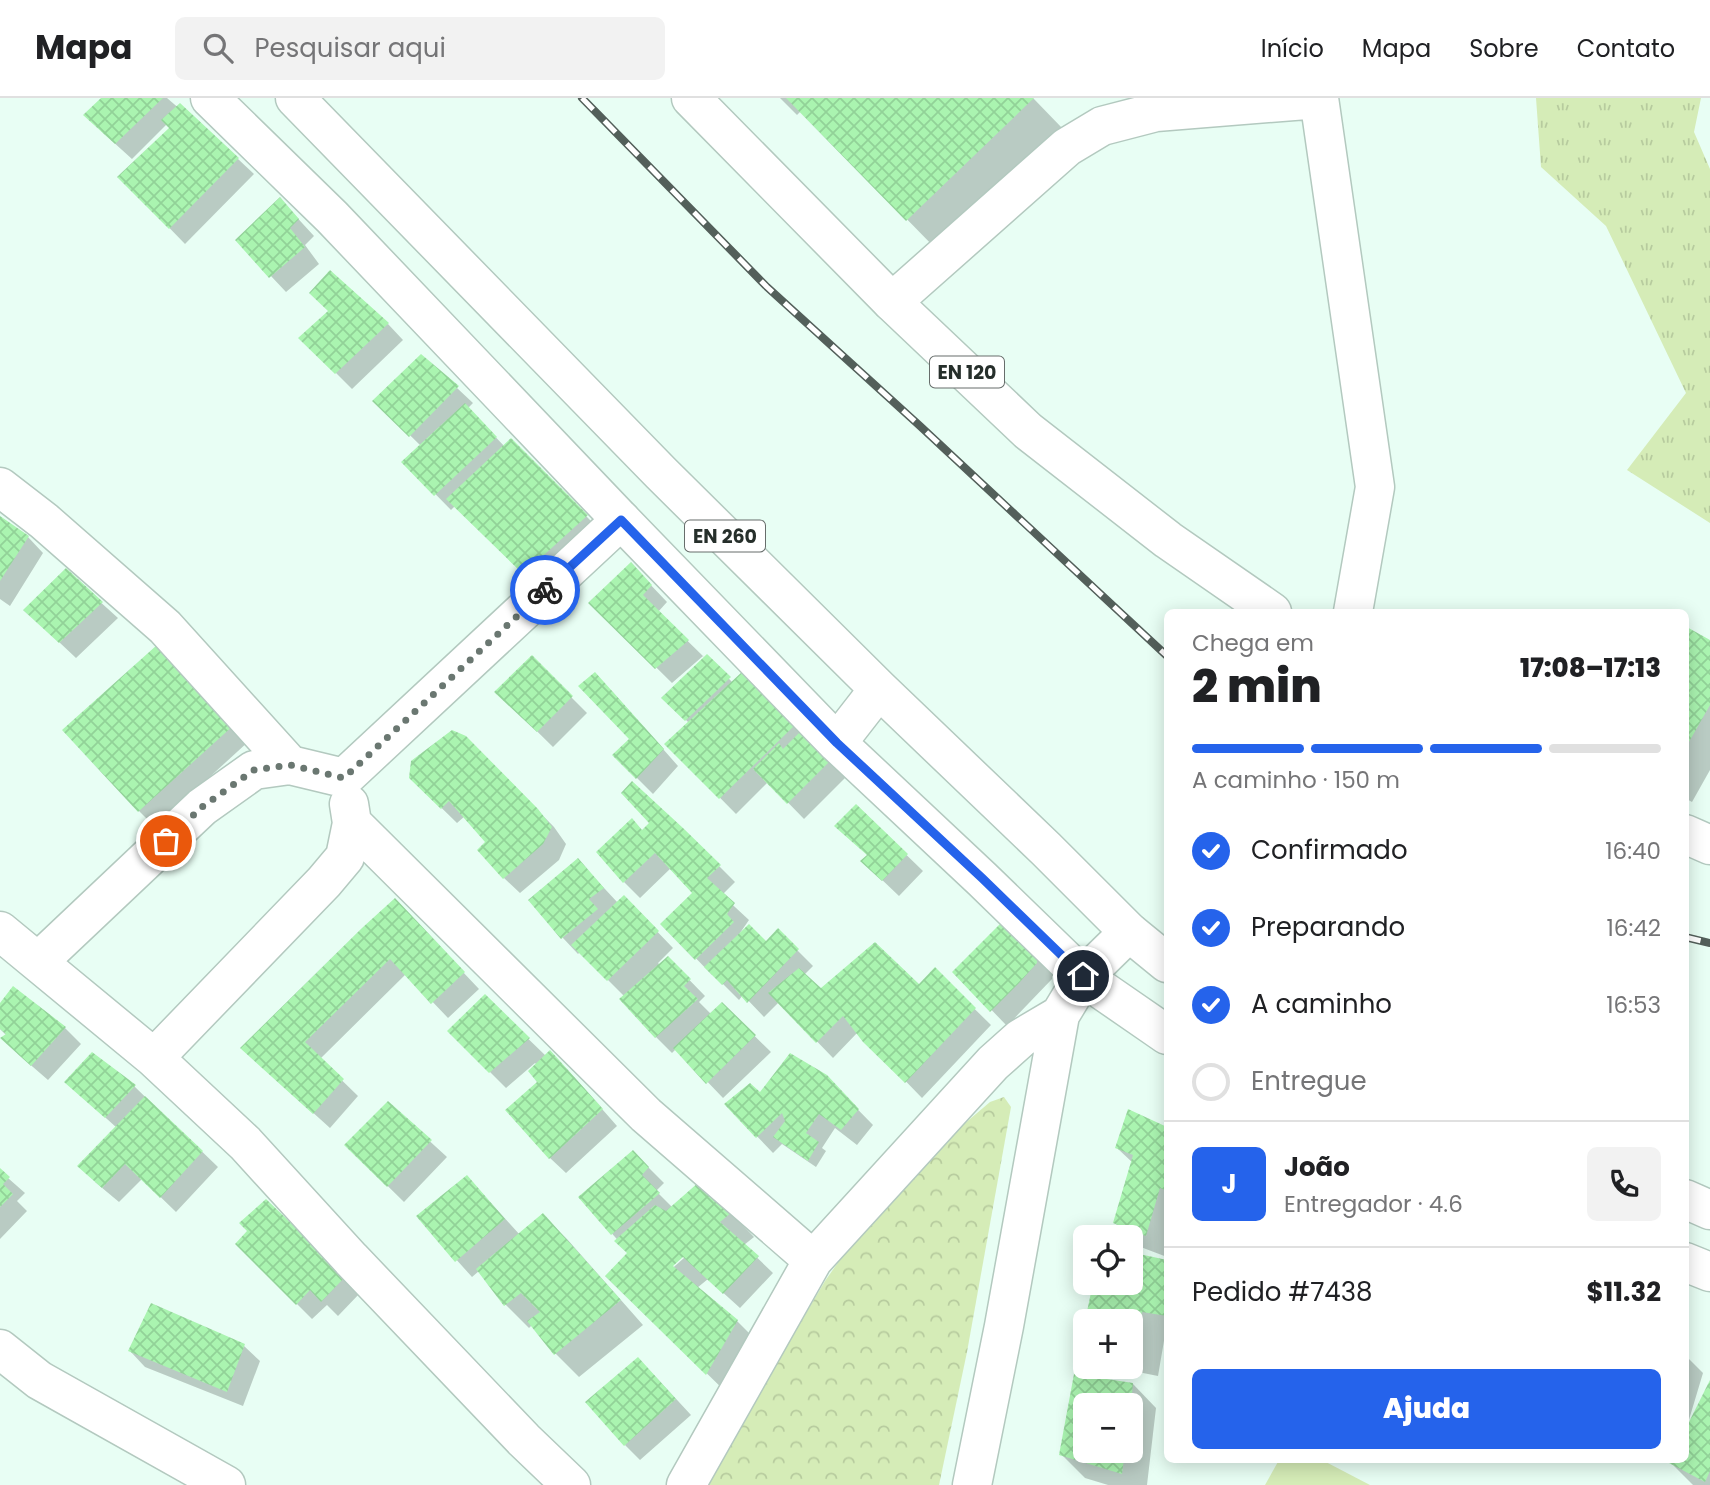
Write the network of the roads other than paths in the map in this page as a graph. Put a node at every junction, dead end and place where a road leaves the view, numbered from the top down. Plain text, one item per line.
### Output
1 (210, 98) edge
2 (295, 98) edge
3 (691, 98) edge
4 (1319, 98) edge
5 (373, 176) junction
6 (332, 217) junction
7 (892, 302) junction
8 (0, 487) edge
9 (621, 520) junction
10 (1268, 609) edge
11 (1354, 609) edge
12 (879, 688) junction
13 (837, 743) junction
14 (290, 765) junction
15 (344, 778) junction
16 (352, 823) junction
17 (1689, 836) edge
18 (1710, 845) edge
19 (0, 931) edge
20 (1129, 932) junction
21 (1164, 961) edge
22 (38, 962) junction
23 (1083, 976) junction
24 (1060, 1015) junction
25 (1164, 1033) edge
26 (154, 1058) junction
27 (1689, 1201) edge
28 (1710, 1210) edge
29 (813, 1260) junction
30 (1689, 1264) edge
31 (1710, 1272) edge
32 (0, 1349) edge
33 (214, 1482) edge
34 (570, 1485) edge
35 (686, 1485) edge
36 (972, 1485) edge

1 - 6 street, EN 260
2 - 5 street, EN 260
3 - 7 street, EN 120
4 - 7 street
4 - 11 street
5 - 6 street
5 - 12 street, EN 260
6 - 9 street, EN 260
7 - 10 street, EN 120
8 - 14 street
9 - 13 street, EN 260
9 - 15 street
12 - 13 street
12 - 20 street, EN 260
13 - 23 street, EN 260
14 - 15 street
14 - 22 street
15 - 16 street
16 - 26 street
16 - 29 street
17 - 18 street
19 - 22 street
20 - 21 street, EN 260
20 - 23 street
22 - 26 street
23 - 24 street
23 - 25 street, EN 260
24 - 29 street
24 - 36 street
26 - 34 street
27 - 28 street
29 - 35 street
30 - 31 street
32 - 33 street

